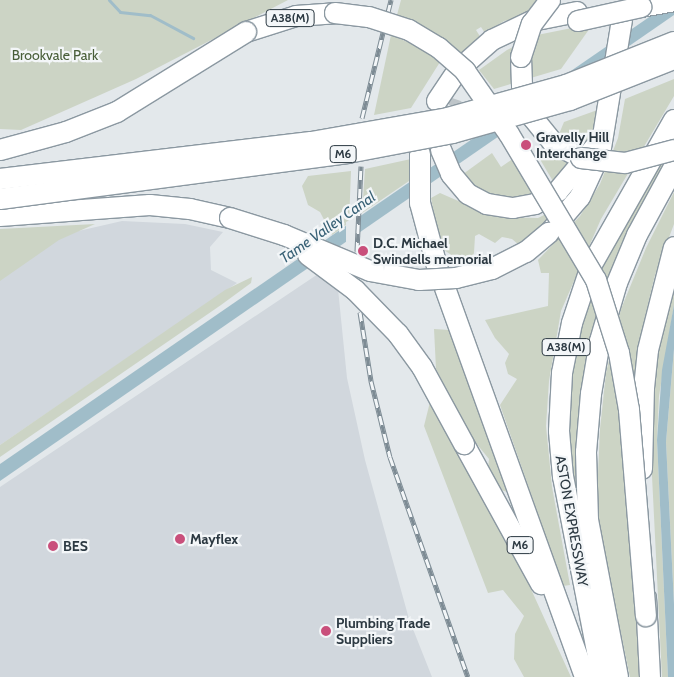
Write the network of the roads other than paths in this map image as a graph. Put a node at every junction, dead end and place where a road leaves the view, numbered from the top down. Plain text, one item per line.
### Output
1 (314, 0) edge
2 (550, 0) edge
3 (674, 2) edge
4 (621, 23) dead end
5 (246, 32) junction
6 (674, 42) edge
7 (674, 59) edge
8 (448, 94) tunnel mouth
9 (674, 114) edge
10 (674, 120) edge
11 (606, 131) junction
12 (666, 149) edge
13 (0, 150) edge
14 (441, 150) tunnel mouth
15 (420, 154) dead end
16 (674, 166) edge
17 (0, 179) edge
18 (0, 199) edge
19 (0, 216) edge
20 (230, 218) junction
21 (674, 248) edge
22 (646, 616) junction
23 (574, 648) junction
24 (585, 677) edge
25 (602, 677) edge
26 (618, 677) edge
27 (650, 677) edge

1 - 5 highway
2 - 12 highway, bridge
3 - 8 highway, bridge
4 - 11 highway, M6
5 - 13 highway, bridge
5 - 22 highway, A38(M), bridge
6 - 17 highway, M6, bridge
7 - 18 highway, M6, bridge
9 - 12 highway, A38(M)
10 - 12 highway, ASTON EXPRESSWAY / A38(M)
11 - 14 highway, M6
11 - 20 highway, M6, bridge
12 - 25 highway, ASTON EXPRESSWAY / A38(M)
15 - 23 highway, M6
16 - 26 highway, ASTON EXPRESSWAY / A38(M)
19 - 20 highway, M6
20 - 23 highway, M6, bridge
21 - 22 highway, A38(M), bridge
22 - 27 highway, A38(M)
23 - 24 highway, M6

